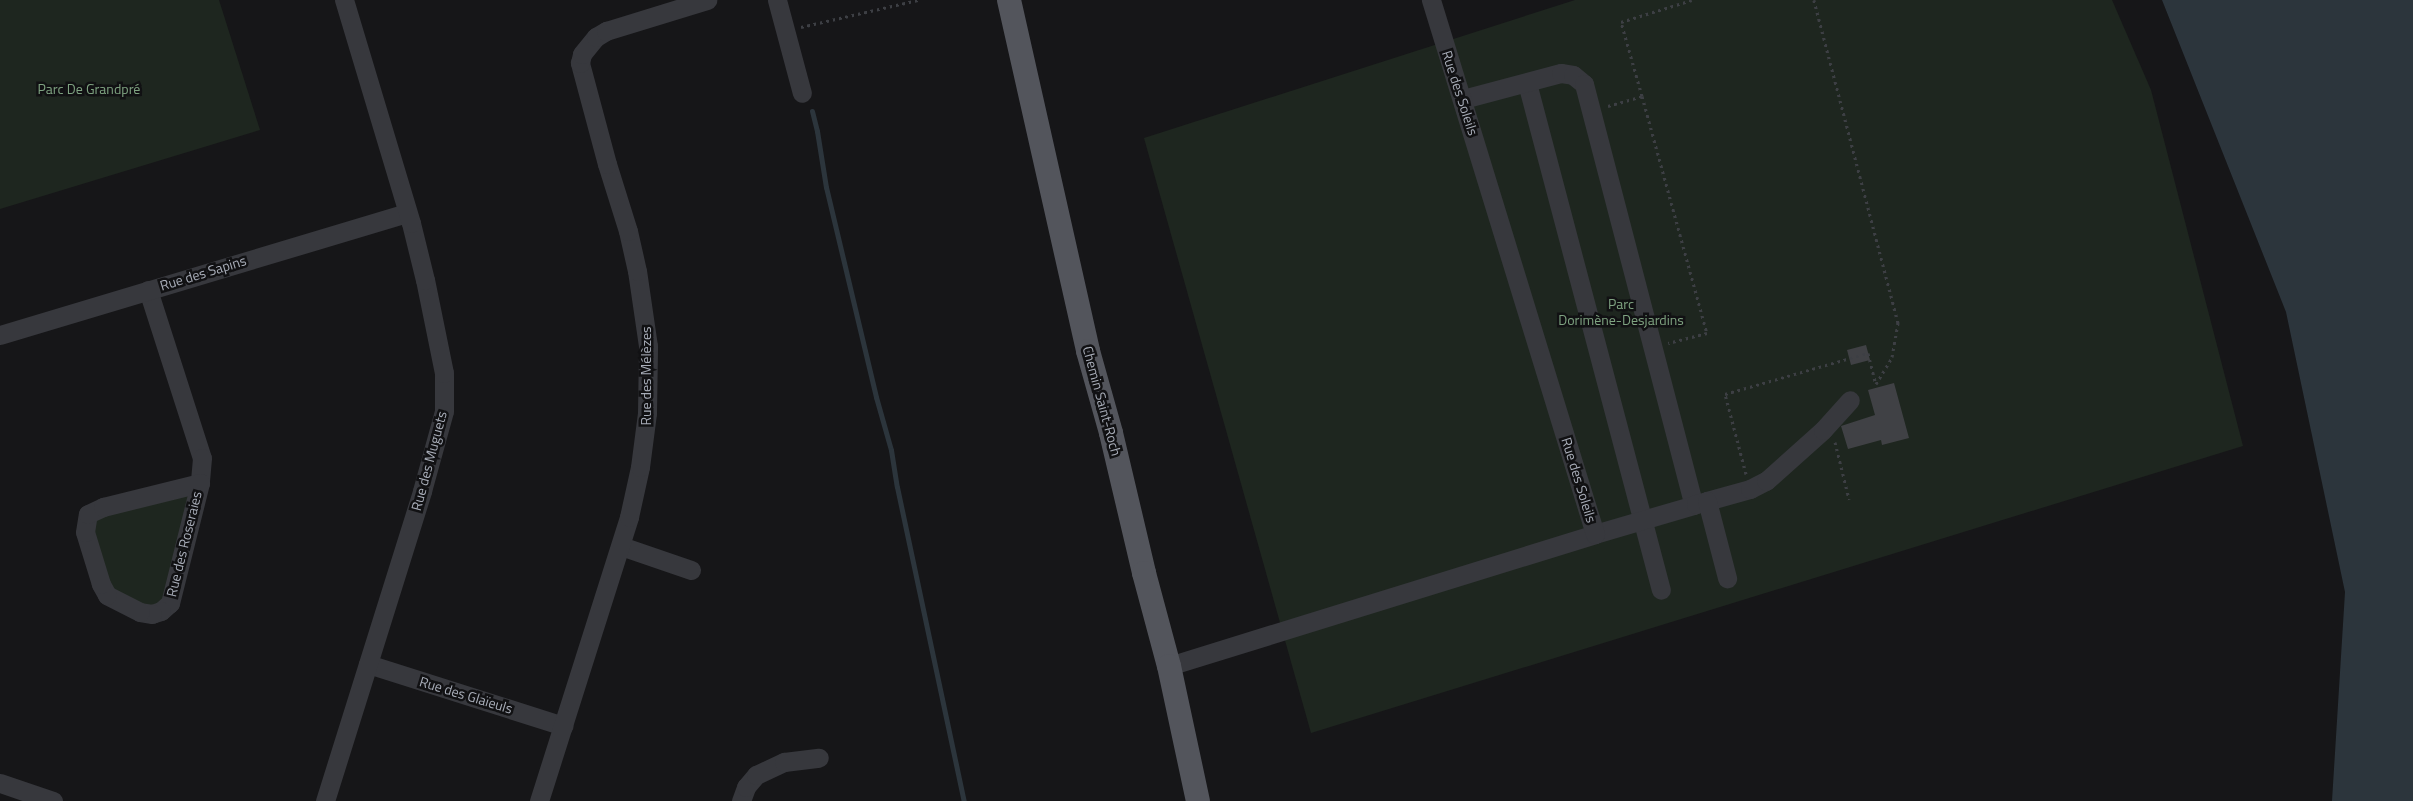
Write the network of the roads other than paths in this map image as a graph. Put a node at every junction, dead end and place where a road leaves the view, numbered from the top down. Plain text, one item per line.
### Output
1 (344, 0) edge
2 (707, 0) edge
3 (777, 0) edge
4 (1009, 0) edge
5 (1431, 0) edge
6 (1527, 83) junction
7 (802, 93) dead end
8 (1463, 99) junction
9 (407, 213) junction
10 (148, 290) junction
11 (0, 335) edge
12 (1850, 400) dead end
13 (200, 483) junction
14 (1700, 503) junction
15 (1643, 518) junction
16 (1595, 534) junction
17 (621, 546) junction
18 (691, 570) dead end
19 (1727, 578) dead end
20 (1661, 590) dead end
21 (368, 664) junction
22 (1168, 666) junction
23 (564, 726) junction
24 (819, 758) dead end
25 (0, 783) edge
26 (53, 801) edge
27 (325, 801) edge
28 (539, 801) edge
29 (741, 801) edge
30 (1198, 801) edge

1 - 9 street, Rue des Muguets
2 - 17 street, Rue des Mélèzes
3 - 7 street
4 - 22 main road, Chemin Saint-Roch
5 - 8 street, Rue des Soleils
6 - 8 street
6 - 14 street
6 - 15 street
8 - 16 street, Rue des Soleils
9 - 10 street, Rue des Sapins
9 - 21 street, Rue des Muguets
10 - 11 street, Rue des Sapins
10 - 13 street, Rue des Roseraies
12 - 14 street
13 - 13 street, Rue des Roseraies
14 - 15 street
14 - 19 street
15 - 16 street
15 - 20 street
16 - 22 street, Rue des Soleils
17 - 18 street
17 - 23 street, Rue des Mélèzes
21 - 23 street, Rue des Glaïeuls
21 - 27 street, Rue des Muguets
22 - 30 main road, Chemin Saint-Roch
23 - 28 street, Rue des Mélèzes
24 - 29 street
25 - 26 street

